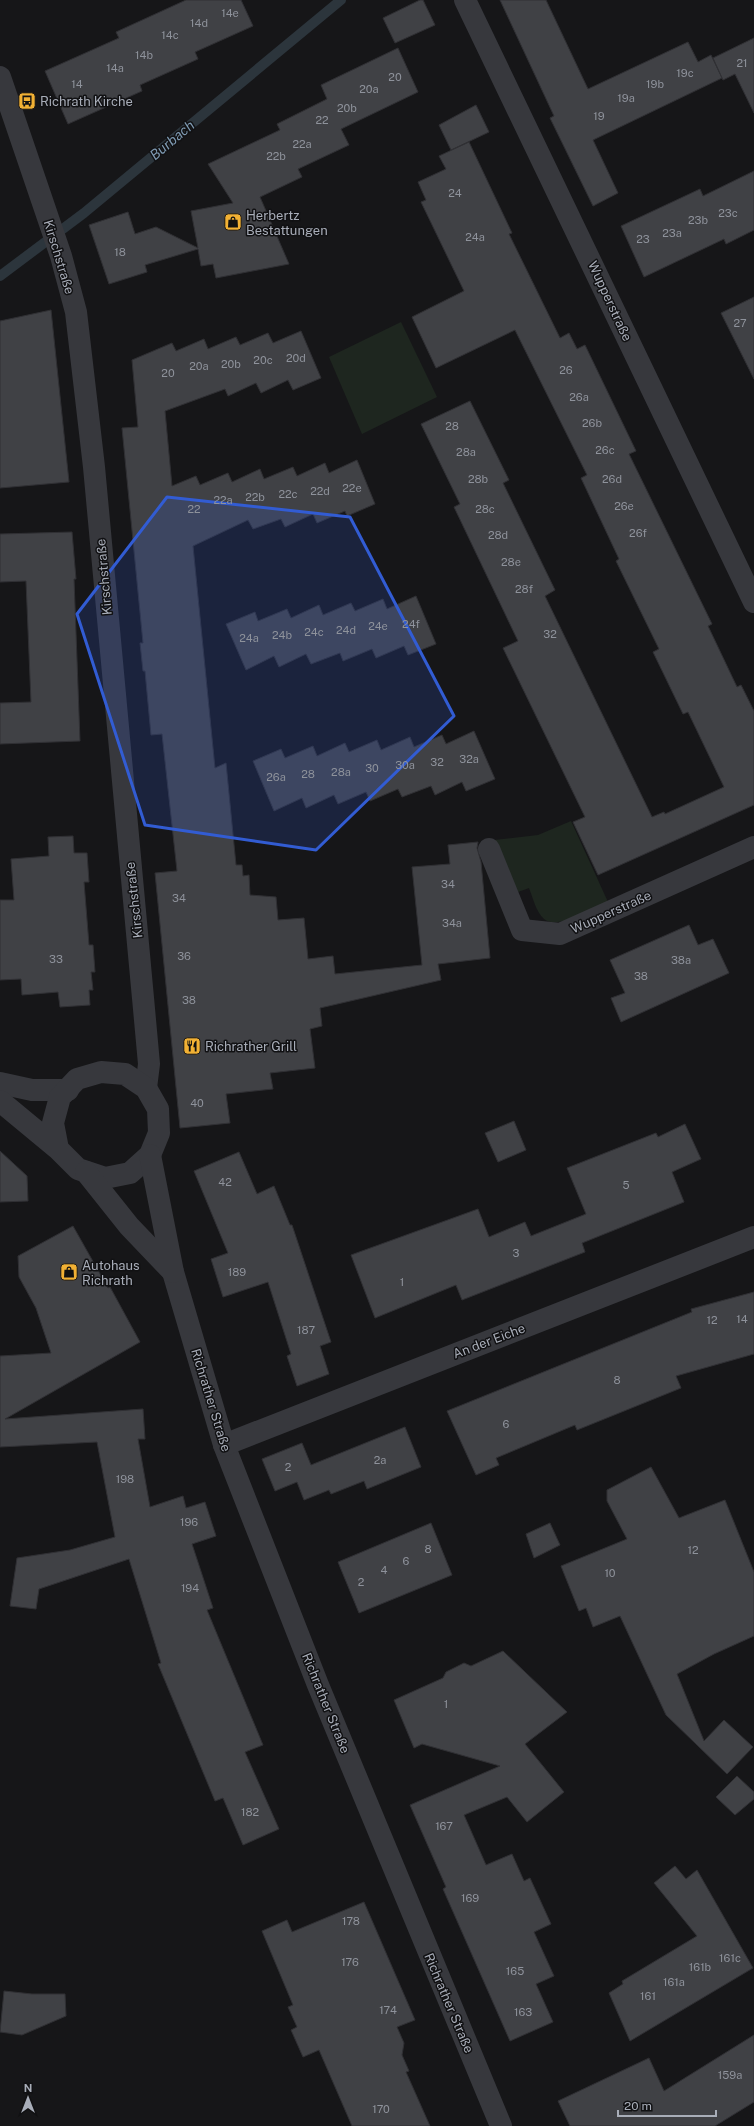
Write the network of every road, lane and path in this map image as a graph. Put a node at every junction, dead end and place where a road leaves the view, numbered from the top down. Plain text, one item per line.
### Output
1 (465, 0) edge
2 (0, 77) edge
3 (754, 602) edge
4 (754, 847) edge
5 (489, 849) dead end
6 (0, 1083) edge
7 (146, 1088) junction
8 (68, 1090) junction
9 (0, 1101) edge
10 (58, 1149) junction
11 (150, 1155) junction
12 (86, 1172) junction
13 (754, 1237) edge
14 (173, 1272) junction
15 (224, 1444) junction
16 (501, 2126) edge

1 - 3 street, Wupperstraße
2 - 7 street, Kirschstraße
4 - 5 street, Wupperstraße
6 - 8 street
7 - 8 street
7 - 11 street
8 - 10 street
9 - 10 street
10 - 12 street
11 - 12 street
11 - 14 street, Richrather Straße
12 - 14 street, Richrather Straße
13 - 15 street, An der Eiche
14 - 15 street, Richrather Straße
15 - 16 street, Richrather Straße

